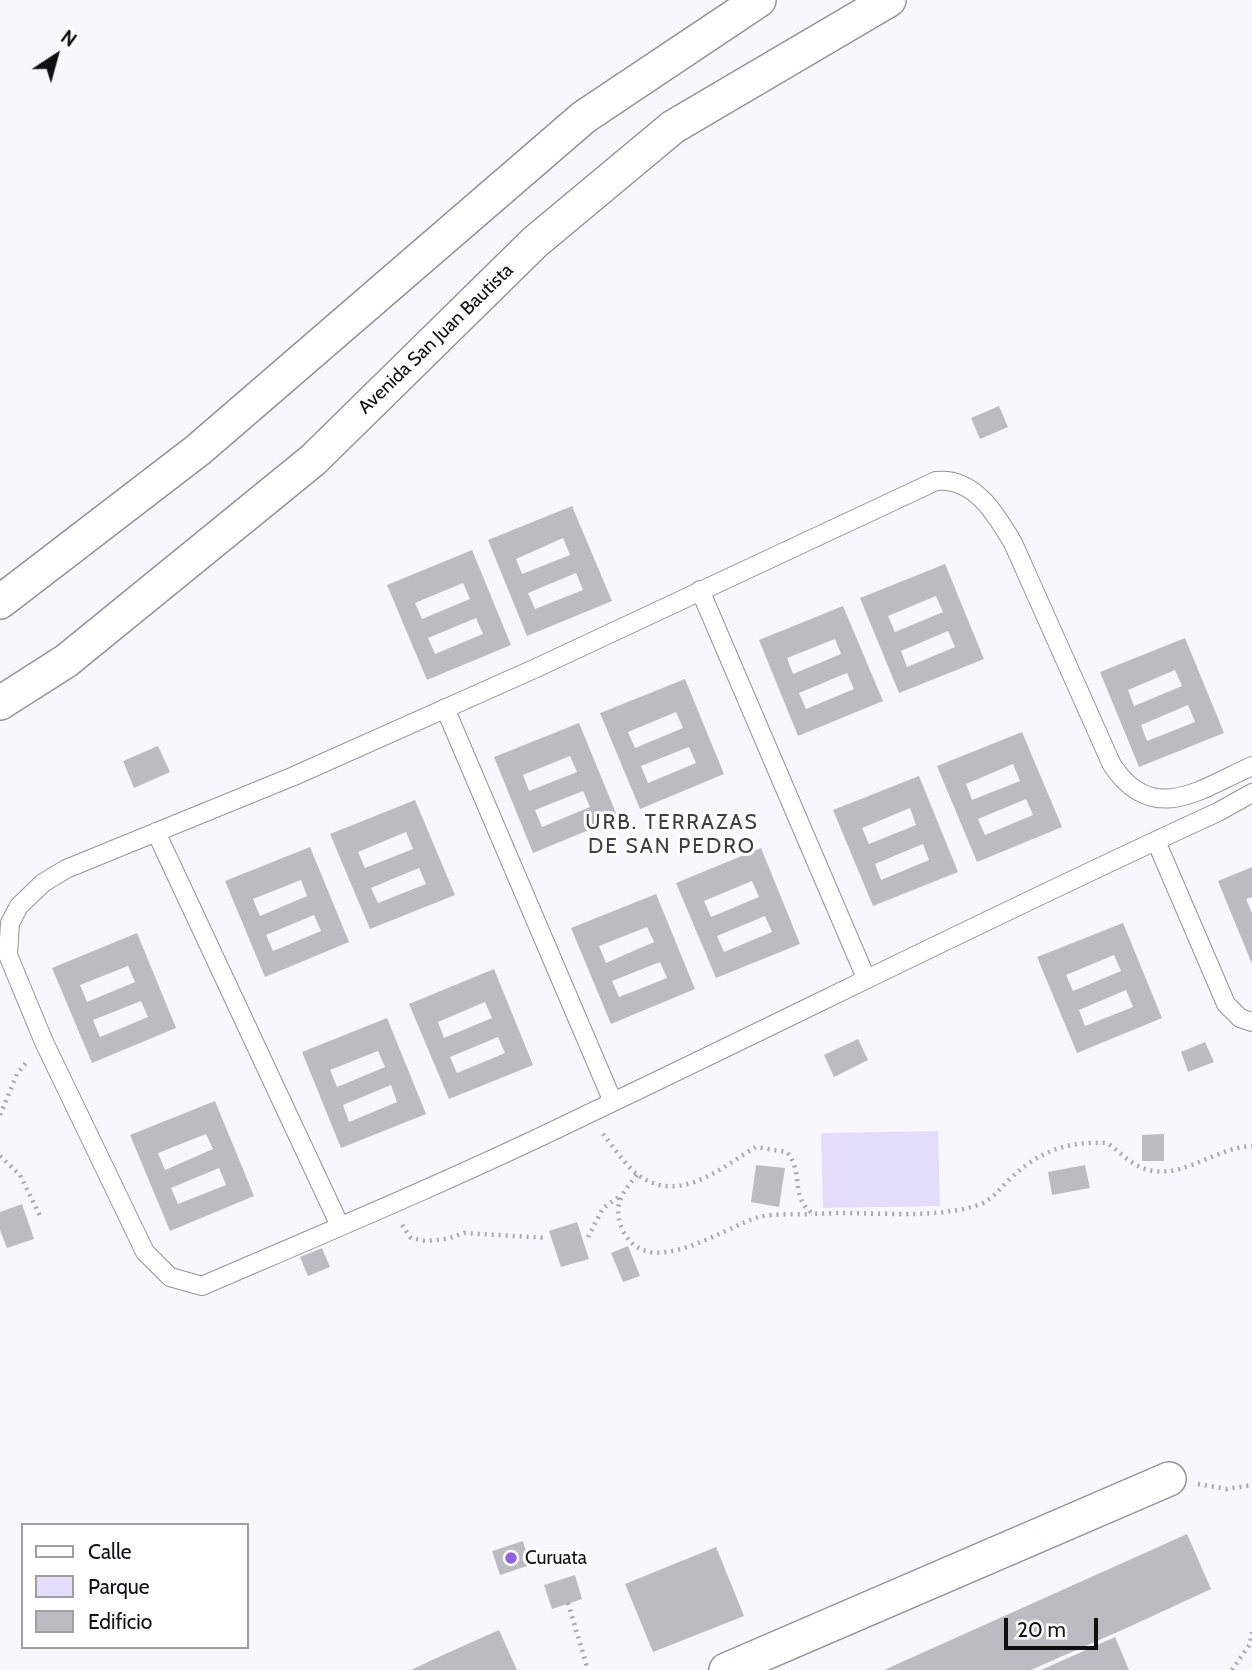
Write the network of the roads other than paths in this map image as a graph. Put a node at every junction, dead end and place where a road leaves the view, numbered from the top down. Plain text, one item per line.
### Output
1 (758, 0) edge
2 (889, 0) edge
3 (700, 590) junction
4 (0, 602) edge
5 (0, 703) edge
6 (445, 708) junction
7 (1252, 766) edge
8 (1252, 793) edge
9 (156, 832) junction
10 (1156, 841) junction
11 (866, 978) junction
12 (1252, 1022) edge
13 (613, 1102) junction
14 (340, 1227) junction
15 (1170, 1479) road end
16 (726, 1670) edge

1 - 4 street
2 - 5 street, Avenida San Juan Bautista
3 - 6 lane
3 - 7 lane
3 - 11 lane
6 - 9 lane
6 - 13 lane
8 - 10 lane
9 - 14 lane
9 - 14 lane
10 - 11 lane
10 - 12 lane
11 - 13 lane
13 - 14 lane
15 - 16 street

